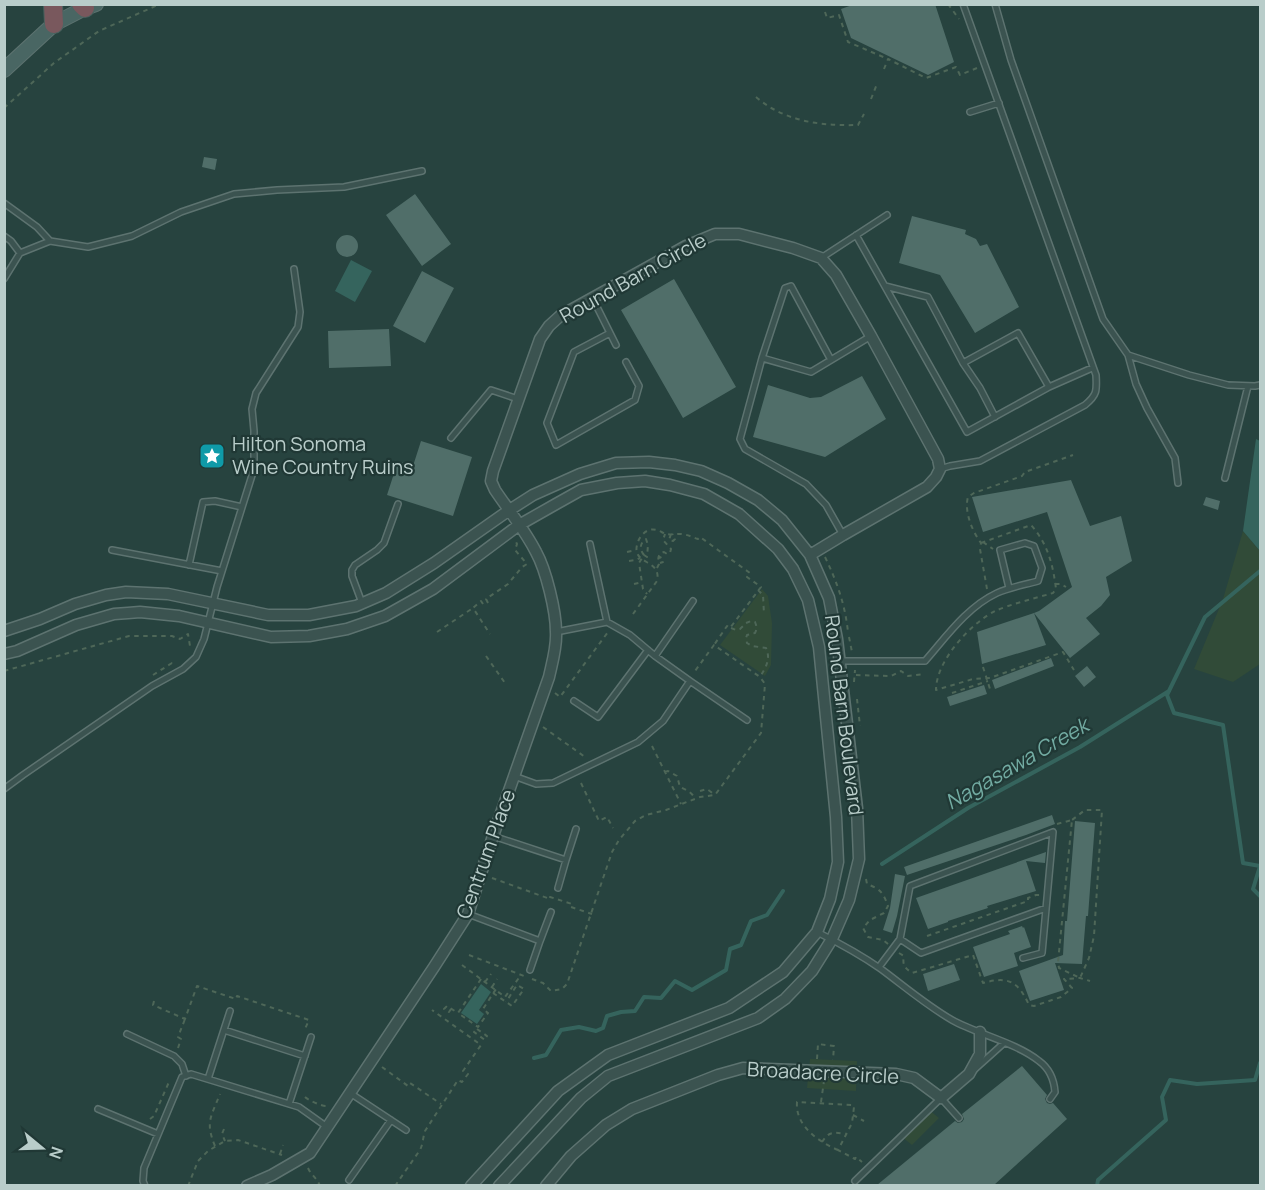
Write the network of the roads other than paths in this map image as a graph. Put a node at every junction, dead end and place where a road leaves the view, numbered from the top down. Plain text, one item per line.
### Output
1 (53, 4) edge
2 (963, 4) edge
3 (995, 4) edge
4 (87, 5) edge
5 (54, 24) junction
6 (4, 70) edge
7 (999, 103) junction
8 (970, 112) dead end
9 (422, 171) dead end
10 (4, 203) edge
11 (887, 215) dead end
12 (856, 235) junction
13 (4, 236) edge
14 (50, 241) junction
15 (20, 253) junction
16 (821, 258) junction
17 (294, 269) dead end
18 (4, 279) edge
19 (885, 286) junction
20 (592, 297) junction
21 (610, 333) junction
22 (871, 336) junction
23 (616, 345) dead end
24 (1128, 355) junction
25 (762, 358) junction
26 (831, 360) junction
27 (626, 362) dead end
28 (963, 363) junction
29 (1092, 368) junction
30 (1260, 385) edge
31 (1248, 386) junction
32 (1049, 387) junction
33 (518, 399) junction
34 (995, 417) junction
35 (451, 438) dead end
36 (940, 469) junction
37 (1225, 478) dead end
38 (1178, 483) dead end
39 (398, 504) dead end
40 (242, 507) junction
41 (508, 511) junction
42 (519, 525) junction
43 (843, 535) junction
44 (590, 544) dead end
45 (112, 550) dead end
46 (810, 555) junction
47 (189, 565) junction
48 (222, 571) junction
49 (1009, 588) junction
50 (693, 601) dead end
51 (362, 603) junction
52 (213, 604) junction
53 (607, 622) junction
54 (208, 623) junction
55 (4, 631) edge
56 (556, 632) junction
57 (648, 650) junction
58 (4, 654) edge
59 (655, 656) junction
60 (840, 661) junction
61 (690, 681) junction
62 (574, 701) dead end
63 (747, 720) dead end
64 (514, 776) junction
65 (4, 789) edge
66 (576, 829) dead end
67 (493, 836) junction
68 (566, 860) junction
69 (558, 888) dead end
70 (1046, 908) junction
71 (551, 912) dead end
72 (468, 914) junction
73 (817, 932) junction
74 (832, 939) junction
75 (900, 939) junction
76 (540, 941) junction
77 (1023, 958) dead end
78 (879, 967) junction
79 (530, 970) dead end
80 (230, 1011) dead end
81 (224, 1030) junction
82 (980, 1032) junction
83 (127, 1034) dead end
84 (311, 1037) dead end
85 (1004, 1043) junction
86 (305, 1056) junction
87 (969, 1074) junction
88 (186, 1076) junction
89 (208, 1079) junction
90 (350, 1093) junction
91 (940, 1098) junction
92 (1050, 1099) dead end
93 (289, 1104) junction
94 (98, 1109) dead end
95 (959, 1118) dead end
96 (391, 1120) junction
97 (327, 1127) junction
98 (406, 1131) dead end
99 (158, 1134) junction
100 (349, 1180) dead end
101 (855, 1181) dead end
102 (145, 1185) edge
103 (247, 1185) edge
104 (471, 1185) edge
105 (498, 1185) edge
106 (546, 1185) edge

1 - 5 highway
2 - 7 lane
3 - 24 lane
4 - 5 main road
5 - 6 main road
7 - 8 lane
7 - 29 lane
9 - 14 lane
10 - 14 lane
11 - 12 lane
12 - 16 lane
12 - 19 lane
13 - 15 lane
14 - 15 lane
15 - 18 lane
16 - 20 street, Round Barn Circle
16 - 22 street
17 - 40 lane
19 - 28 lane
19 - 34 lane
20 - 21 lane
20 - 33 street, Round Barn Circle
21 - 23 lane
21 - 27 lane
22 - 26 lane
22 - 36 street
24 - 31 lane
24 - 38 lane
25 - 26 lane
25 - 26 lane
25 - 43 lane
28 - 32 lane
28 - 34 lane
29 - 32 lane
29 - 36 lane
30 - 31 lane
31 - 37 lane
32 - 34 lane
33 - 35 lane
33 - 41 street, Round Barn Circle
36 - 43 street
39 - 51 lane
40 - 47 lane
40 - 48 lane
41 - 42 street, Round Barn Circle
41 - 46 street, Round Barn Boulevard
41 - 51 street, Round Barn Boulevard
42 - 54 street, Round Barn Boulevard
42 - 56 street, Centrum Place
42 - 73 street, Round Barn Boulevard
43 - 46 street
44 - 53 lane
45 - 47 lane
46 - 60 street, Round Barn Boulevard
47 - 48 lane
48 - 52 lane
49 - 49 lane
49 - 60 lane
50 - 59 lane
51 - 52 street, Round Barn Boulevard
52 - 54 lane
52 - 55 street, Round Barn Boulevard
53 - 56 lane
53 - 57 lane
54 - 58 street, Round Barn Boulevard
54 - 65 lane
56 - 64 street, Centrum Place
57 - 59 lane
57 - 62 lane
59 - 61 lane
60 - 74 street, Round Barn Boulevard
61 - 63 lane
61 - 64 lane
64 - 67 street, Centrum Place
66 - 68 lane
67 - 68 lane
67 - 72 street, Centrum Place
68 - 69 lane
70 - 75 lane
70 - 75 lane
70 - 77 lane
71 - 76 lane
72 - 76 lane
72 - 90 street, Centrum Place
73 - 74 lane
73 - 104 street, Round Barn Boulevard
74 - 78 lane
74 - 105 street, Round Barn Boulevard
75 - 78 lane
76 - 79 lane
78 - 82 lane
80 - 81 lane
81 - 86 lane
81 - 89 lane
82 - 85 lane
82 - 87 street
83 - 88 lane
84 - 86 lane
85 - 87 lane
85 - 92 lane
86 - 93 lane
87 - 91 street
88 - 89 lane
88 - 99 lane
89 - 93 lane
90 - 96 lane
90 - 97 street, Centrum Place
91 - 95 lane
91 - 101 lane
91 - 106 street, Broadacre Circle
93 - 97 lane
94 - 99 lane
96 - 98 lane
96 - 100 lane
97 - 103 street, Centrum Place
99 - 102 lane

